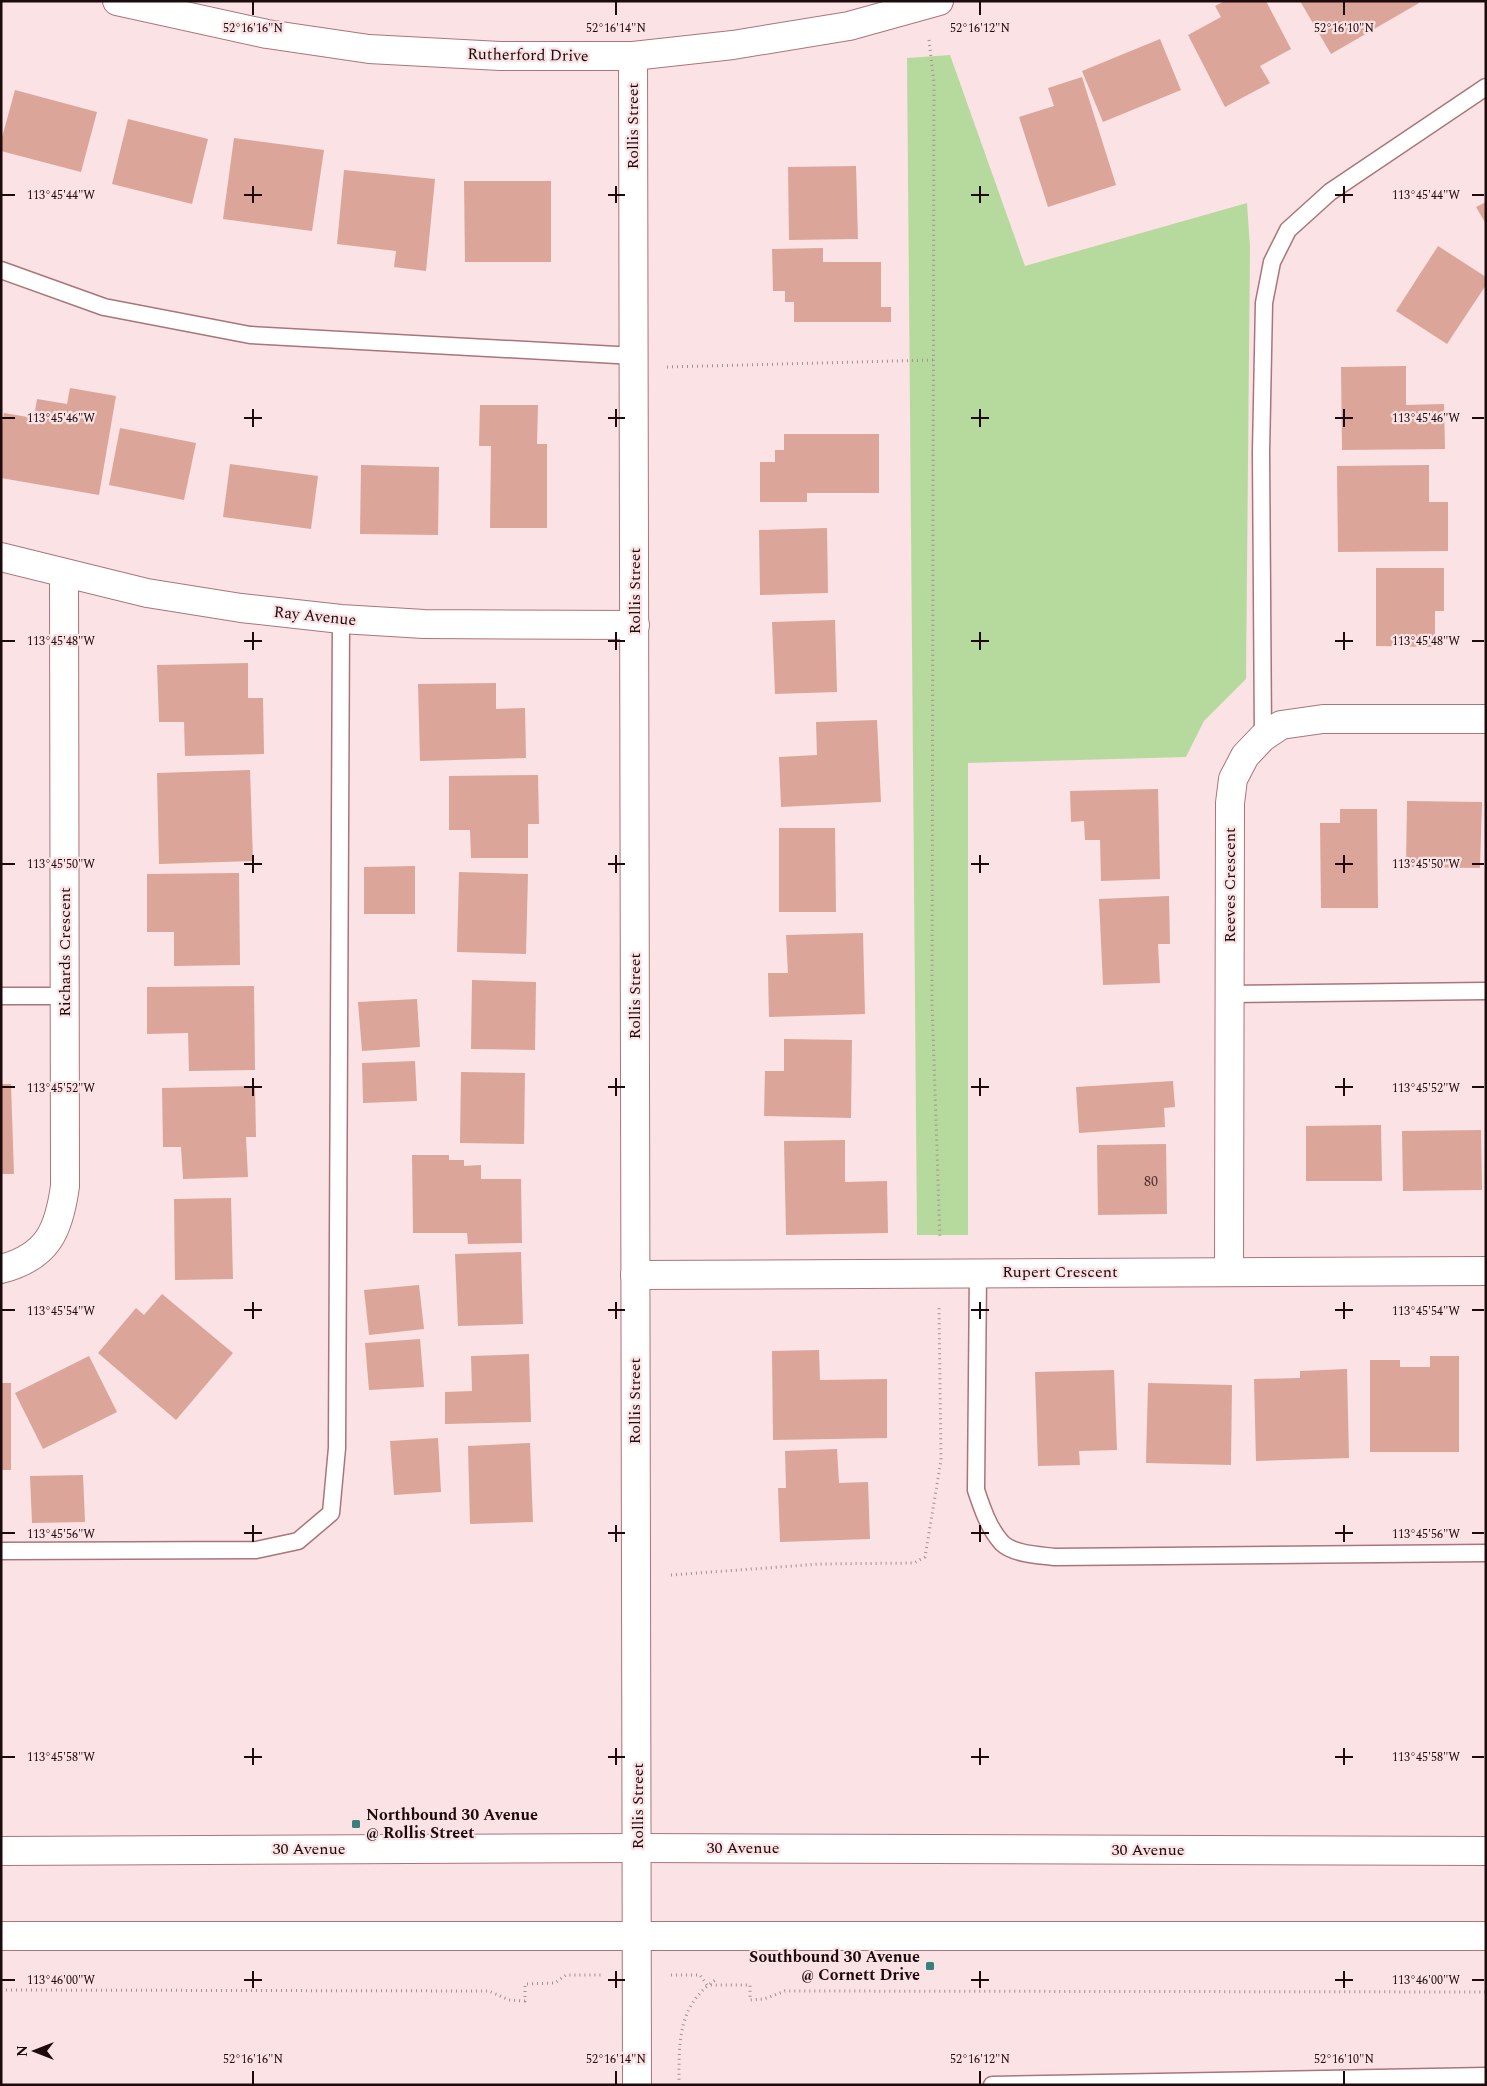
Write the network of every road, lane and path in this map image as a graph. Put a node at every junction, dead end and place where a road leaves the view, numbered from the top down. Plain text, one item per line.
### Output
1 (117, 1) edge
2 (939, 1) edge
3 (931, 46) dead end
4 (633, 56) junction
5 (1486, 87) edge
6 (1, 270) edge
7 (934, 360) junction
8 (634, 362) junction
9 (1, 557) edge
10 (64, 574) junction
11 (341, 619) junction
12 (635, 625) junction
13 (1486, 719) edge
14 (1263, 737) junction
15 (1486, 991) edge
16 (1230, 994) junction
17 (1, 996) edge
18 (65, 996) junction
19 (940, 1239) dead end
20 (1, 1269) edge
21 (1229, 1271) junction
22 (1486, 1271) edge
23 (978, 1272) junction
24 (635, 1275) junction
25 (939, 1306) dead end
26 (1, 1551) edge
27 (1486, 1553) edge
28 (636, 1577) junction
29 (638, 1848) junction
30 (1, 1851) edge
31 (1486, 1851) edge
32 (1, 1936) edge
33 (638, 1936) junction
34 (1486, 1936) edge
35 (566, 1975) dead end
36 (700, 1975) dead end
37 (717, 1979) dead end
38 (706, 1986) junction
39 (1, 1990) edge
40 (1486, 1992) edge
41 (1486, 2076) edge
42 (637, 2085) edge
43 (679, 2085) edge
44 (992, 2085) edge

1 - 4 street, Rutherford Drive
2 - 4 street, Rutherford Drive
3 - 7 path
4 - 8 street, Rollis Street
5 - 14 lane
6 - 8 lane
7 - 8 path
7 - 19 path
8 - 12 street, Rollis Street
9 - 10 street, Ray Avenue
10 - 11 street, Ray Avenue
10 - 18 street, Richards Crescent
11 - 12 street, Ray Avenue
11 - 26 lane
12 - 24 street, Rollis Street
13 - 14 street, Reeves Crescent
14 - 16 street, Reeves Crescent
15 - 16 lane
16 - 21 street, Reeves Crescent
17 - 18 lane
18 - 20 street, Richards Crescent
21 - 22 street, Rupert Crescent
21 - 23 street, Rupert Crescent
23 - 24 street, Rupert Crescent
23 - 27 lane
24 - 28 street, Rollis Street
25 - 28 path
28 - 29 street, Rollis Street
29 - 30 street, 30 Avenue
29 - 31 street, 30 Avenue
29 - 33 street, Rollis Street
32 - 33 street
33 - 34 street
33 - 42 street, Rollis Street
35 - 39 path
36 - 38 path
37 - 38 path
38 - 40 path
38 - 43 path
41 - 44 lane

